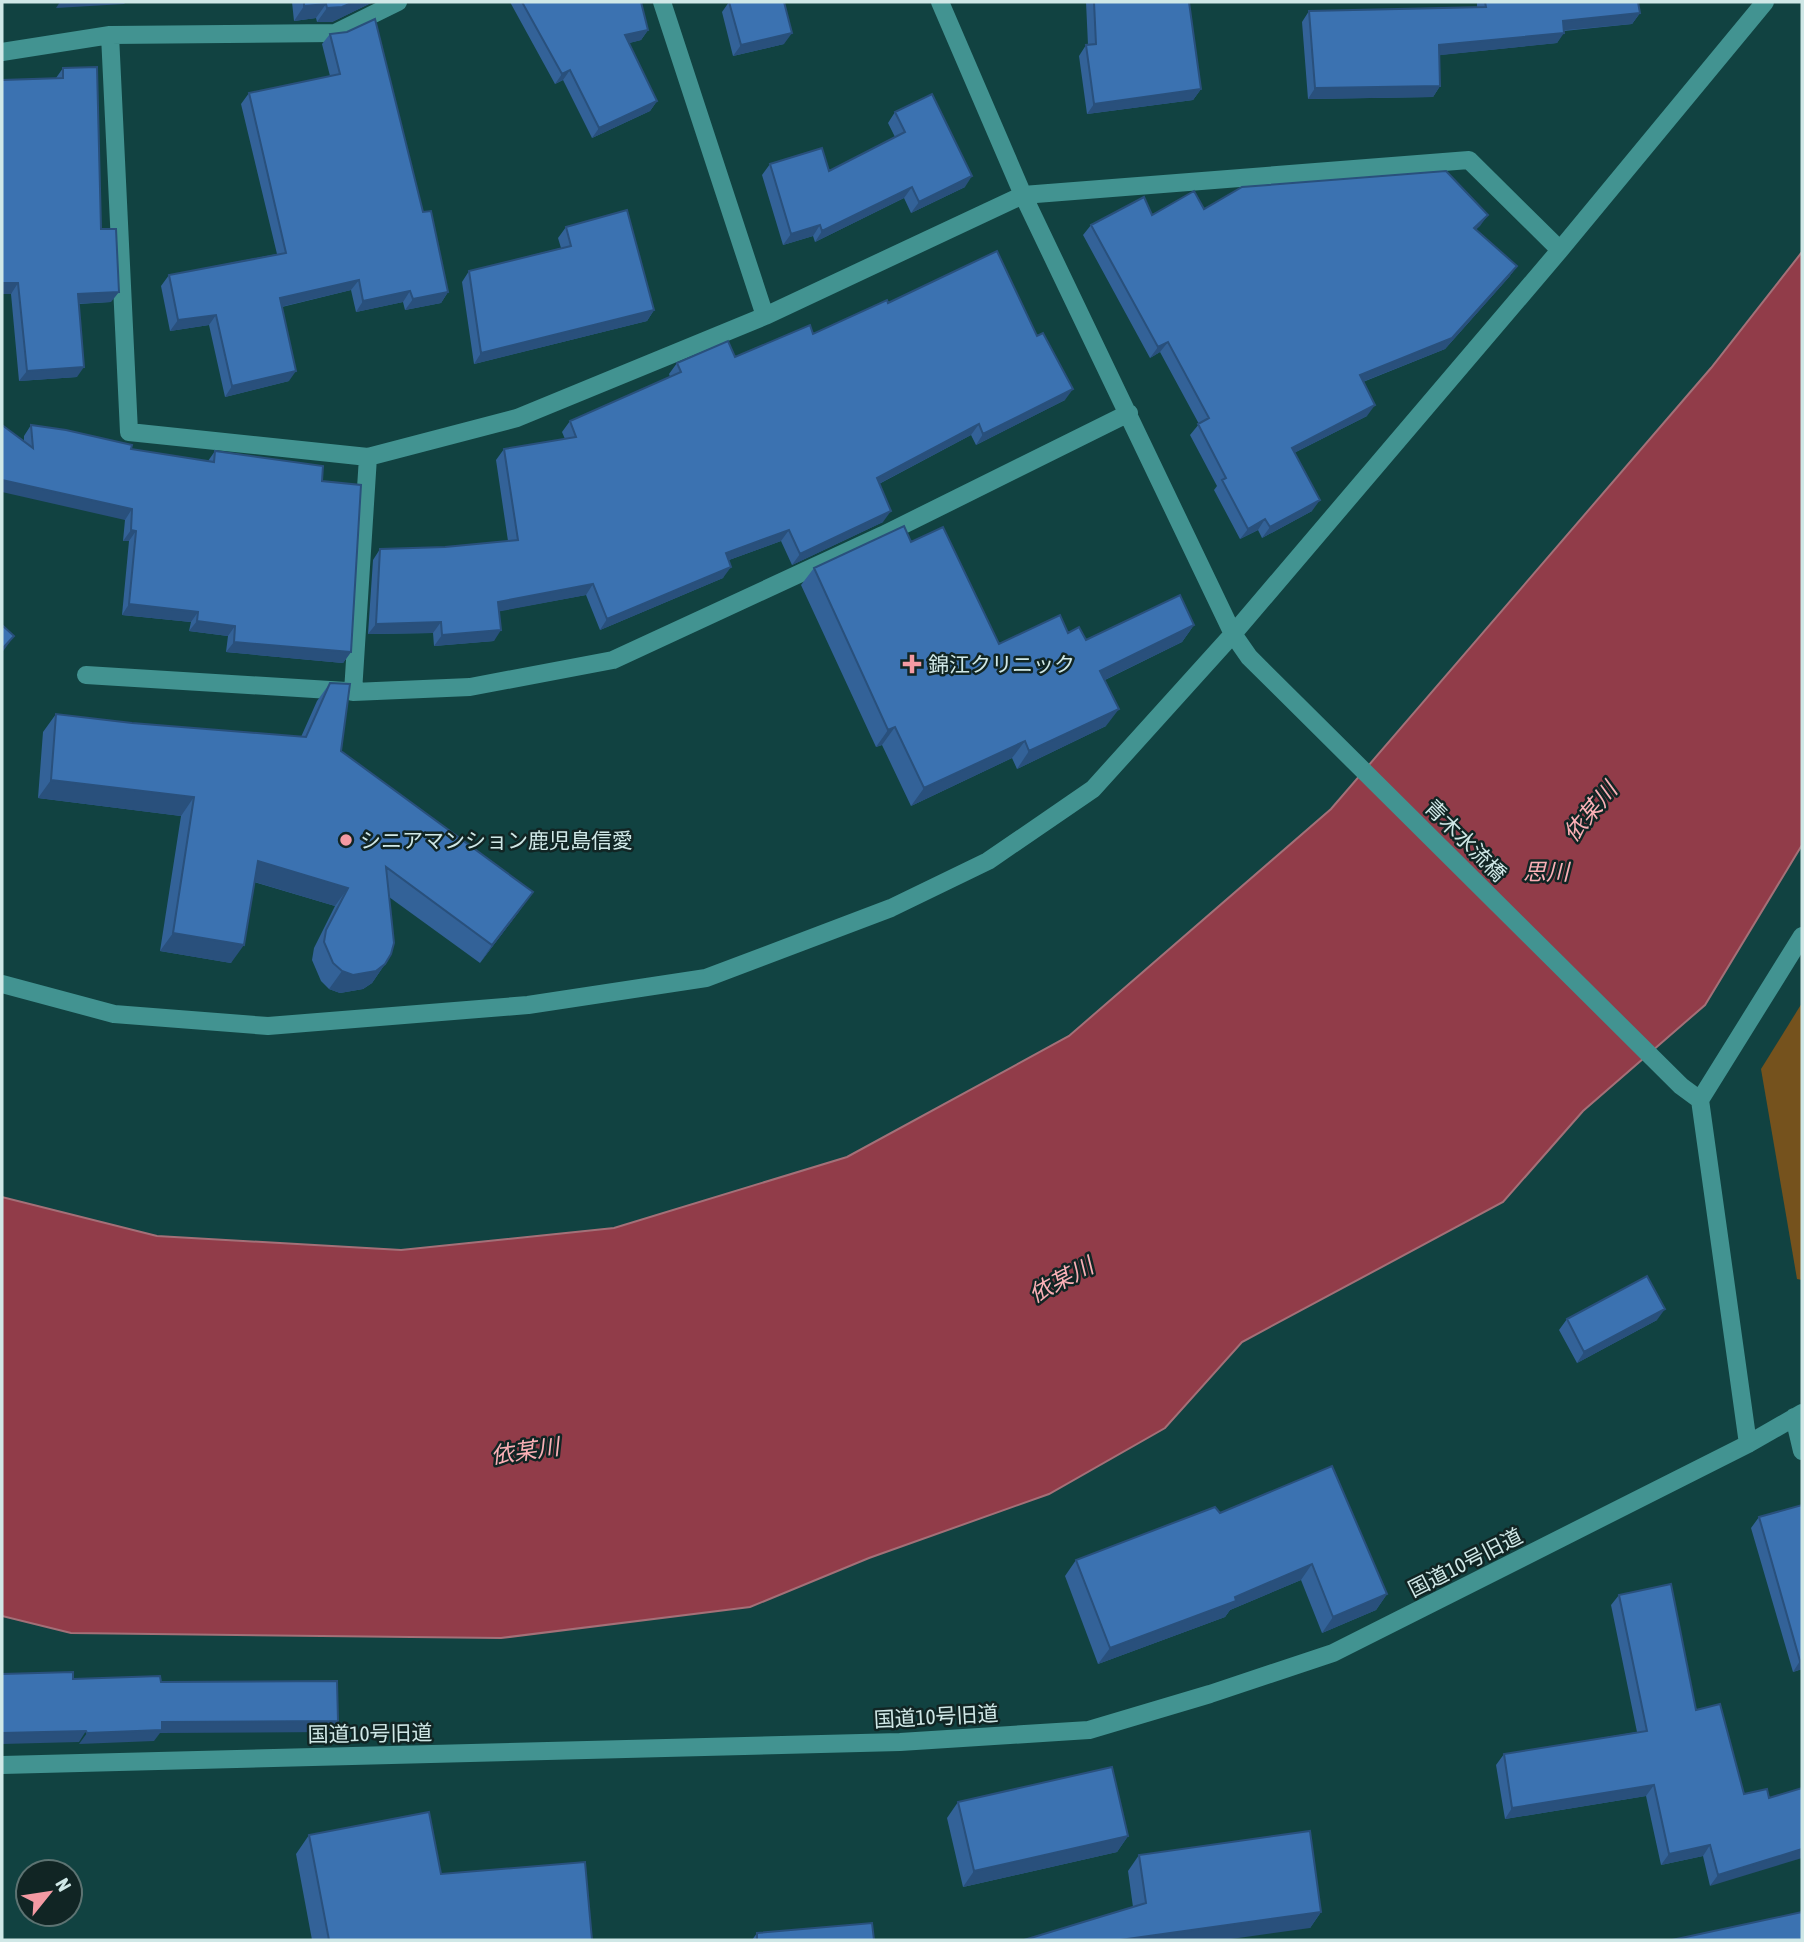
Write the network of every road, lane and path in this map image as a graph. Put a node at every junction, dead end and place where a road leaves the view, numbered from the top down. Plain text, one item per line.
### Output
1 (398, 2) edge
2 (662, 2) edge
3 (940, 2) edge
4 (1765, 2) edge
5 (110, 35) junction
6 (2, 52) edge
7 (1023, 195) junction
8 (1560, 250) junction
9 (765, 316) junction
10 (1129, 413) junction
11 (368, 457) junction
12 (1233, 634) junction
13 (86, 675) dead end
14 (353, 692) junction
15 (1802, 936) edge
16 (2, 984) edge
17 (1700, 1100) junction
18 (1798, 1415) edge
19 (1748, 1444) junction
20 (1802, 1451) edge
21 (2, 1765) edge

1 - 5 street
2 - 9 street
3 - 7 street, 青木水流橋
4 - 8 street
5 - 6 street
5 - 11 street
7 - 8 street
7 - 9 street
7 - 10 street, 青木水流橋
8 - 12 street
9 - 11 street
10 - 12 street, 青木水流橋
10 - 14 street
11 - 14 street
12 - 16 street
12 - 17 street, 青木水流橋
13 - 14 street
15 - 17 street
17 - 19 street
18 - 19 street, 国道10号旧道
18 - 20 street
19 - 21 street, 国道10号旧道

